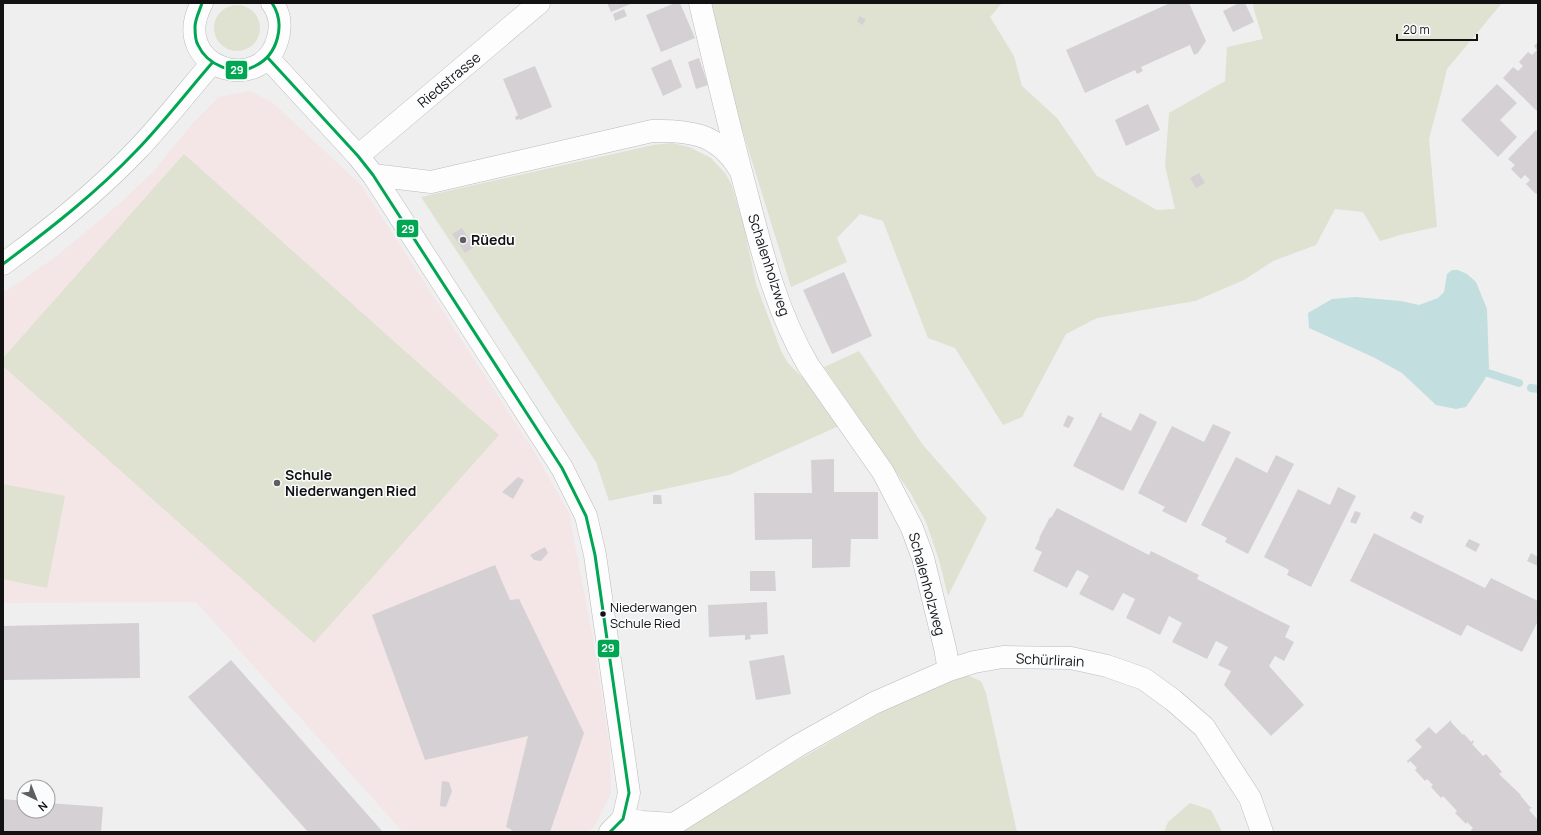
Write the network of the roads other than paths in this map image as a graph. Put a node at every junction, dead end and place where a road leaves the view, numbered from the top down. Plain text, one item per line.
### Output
1 (202, 3) edge
2 (539, 3) edge
3 (700, 3) edge
4 (278, 8) edge
5 (268, 58) junction
6 (212, 63) junction
7 (358, 156) junction
8 (741, 173) junction
9 (373, 175) junction
10 (3, 264) edge
11 (949, 670) junction
12 (616, 826) edge
13 (1262, 832) edge

1 - 6 street
2 - 7 street, Riedstrasse
3 - 8 street, Schalenholzweg
4 - 5 street
5 - 6 street
5 - 7 street
6 - 10 street
7 - 9 street
8 - 9 street, Schalenholzweg
8 - 11 street, Schalenholzweg
9 - 12 street
11 - 12 street
11 - 13 street, Schürlirain

